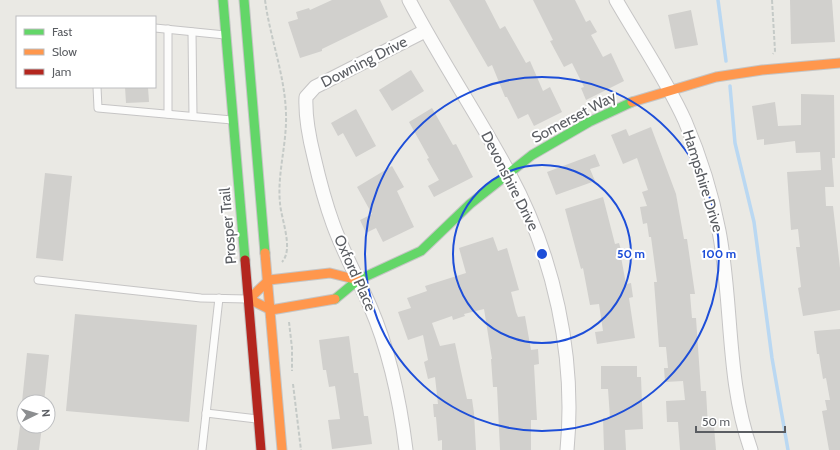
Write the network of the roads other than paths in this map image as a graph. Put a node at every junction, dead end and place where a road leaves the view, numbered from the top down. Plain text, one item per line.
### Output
1 (222, 0) edge
2 (244, 0) edge
3 (409, 0) edge
4 (616, 0) edge
5 (156, 28) edge
6 (168, 29) junction
7 (425, 31) junction
8 (192, 32) junction
9 (236, 34) junction
10 (840, 63) edge
11 (98, 88) edge
12 (668, 89) junction
13 (306, 97) joint
14 (168, 114) junction
15 (193, 116) junction
16 (232, 120) junction
17 (509, 173) junction
18 (38, 280) dead end
19 (269, 280) junction
20 (358, 280) junction
21 (219, 298) junction
22 (249, 299) junction
23 (271, 310) junction
24 (206, 413) junction
25 (258, 419) junction
26 (202, 450) edge
27 (260, 450) edge
28 (282, 450) edge
29 (406, 450) edge
30 (567, 450) edge
31 (751, 450) edge

1 - 9 main road, Prosper Trail
2 - 9 main road, Prosper Trail
3 - 7 street, Devonshire Drive
4 - 12 street, Hampshire Drive
5 - 6 lane
6 - 8 lane
6 - 14 lane
7 - 13 street, Downing Drive
7 - 17 street, Devonshire Drive
8 - 9 lane
8 - 15 lane
9 - 16 main road, Prosper Trail
9 - 19 main road, Prosper Trail
10 - 12 main road, Somerset Way
11 - 14 lane
12 - 17 main road, Somerset Way
12 - 31 street, Hampshire Drive
13 - 20 street, Oxford Place
14 - 15 lane
15 - 16 lane
16 - 22 main road, Prosper Trail
17 - 20 main road, Somerset Way
17 - 30 street, Devonshire Drive
18 - 21 lane
19 - 20 main road
19 - 22 main road
19 - 23 main road, Prosper Trail
20 - 23 main road, Somerset Way
20 - 29 street, Oxford Place
21 - 22 lane
21 - 24 lane
22 - 23 main road
22 - 25 main road, Prosper Trail
23 - 28 main road, Prosper Trail
24 - 25 lane
24 - 26 lane
25 - 27 main road, Prosper Trail

